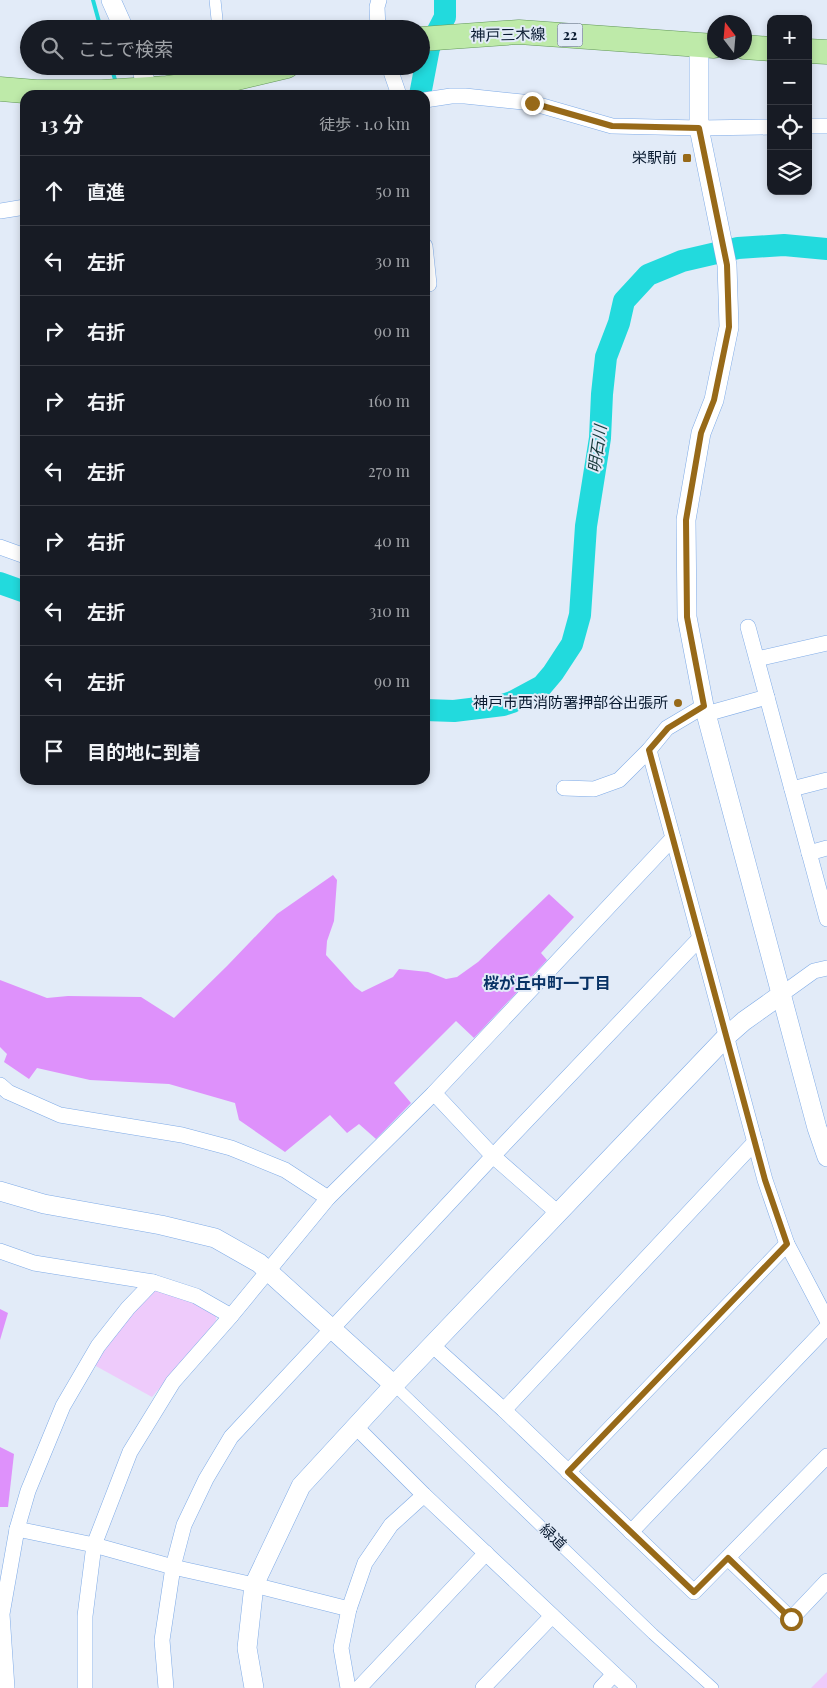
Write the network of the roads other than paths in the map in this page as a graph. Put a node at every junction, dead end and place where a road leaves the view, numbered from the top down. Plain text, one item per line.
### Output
1 (111, 0) edge
2 (215, 0) edge
3 (379, 0) edge
4 (120, 20) edge
5 (217, 20) edge
6 (378, 20) edge
7 (430, 38) edge
8 (707, 45) edge
9 (752, 48) edge
10 (767, 49) edge
11 (812, 51) edge
12 (827, 52) edge
13 (132, 75) edge
14 (249, 75) edge
15 (392, 75) edge
16 (0, 89) edge
17 (119, 90) edge
18 (134, 90) edge
19 (397, 90) edge
20 (20, 91) edge
21 (430, 99) edge
22 (812, 126) edge
23 (827, 126) edge
24 (767, 127) edge
25 (699, 128) junction
26 (20, 208) edge
27 (0, 211) edge
28 (0, 547) edge
29 (20, 554) edge
30 (748, 627) dead end
31 (827, 643) edge
32 (757, 659) junction
33 (767, 697) junction
34 (705, 710) junction
35 (649, 750) junction
36 (827, 780) edge
37 (564, 788) dead end
38 (792, 789) junction
39 (673, 838) junction
40 (827, 848) edge
41 (809, 853) junction
42 (827, 919) edge
43 (700, 938) junction
44 (827, 968) edge
45 (782, 994) junction
46 (727, 1036) junction
47 (3, 1093) edge
48 (434, 1093) junction
49 (755, 1142) junction
50 (493, 1156) junction
51 (827, 1156) edge
52 (0, 1191) edge
53 (328, 1198) junction
54 (558, 1213) junction
55 (787, 1244) junction
56 (0, 1251) edge
57 (268, 1271) junction
58 (153, 1282) junction
59 (231, 1316) junction
60 (827, 1320) edge
61 (827, 1327) edge
62 (331, 1328) junction
63 (432, 1345) junction
64 (394, 1385) junction
65 (504, 1410) junction
66 (356, 1427) junction
67 (827, 1456) edge
68 (568, 1472) junction
69 (424, 1494) junction
70 (17, 1529) junction
71 (630, 1532) junction
72 (94, 1545) junction
73 (486, 1553) junction
74 (728, 1558) junction
75 (173, 1567) junction
76 (827, 1581) edge
77 (254, 1585) junction
78 (349, 1609) junction
79 (552, 1616) junction
80 (614, 1674) junction
81 (7, 1688) edge
82 (85, 1688) edge
83 (166, 1688) edge
84 (254, 1688) edge
85 (348, 1688) edge
86 (359, 1688) edge
87 (483, 1688) edge
88 (602, 1688) edge
89 (629, 1688) edge
90 (712, 1688) edge

1 - 4 street
2 - 5 street
3 - 6 street
7 - 8 main road, 神戸三木線 / 22
8 - 25 street
9 - 10 main road
11 - 12 main road
13 - 17 street
14 - 18 main road
15 - 19 street
16 - 20 main road
21 - 25 street
22 - 23 street
24 - 25 street
25 - 34 street
26 - 27 street
28 - 29 street
30 - 32 street
31 - 32 street
32 - 33 street
33 - 34 street
33 - 38 street
34 - 35 street
34 - 45 street
35 - 37 street
35 - 39 street
36 - 38 street
38 - 41 street
39 - 43 street
39 - 48 street
40 - 41 street
41 - 42 street
43 - 46 street
43 - 50 street
44 - 45 street
45 - 46 street
45 - 51 street
46 - 49 street
46 - 54 street
47 - 53 street
48 - 50 street
48 - 53 street
49 - 55 street
49 - 65 street
50 - 54 street
50 - 62 street
52 - 57 street
53 - 57 street
54 - 63 street
55 - 60 street
55 - 68 street
56 - 58 street
57 - 59 street
57 - 62 street
58 - 59 street
58 - 70 street
59 - 72 street
61 - 71 street
62 - 64 street
62 - 75 street
63 - 64 street
63 - 65 street
64 - 66 street
64 - 90 street, 緑道
65 - 68 street
66 - 69 street
66 - 77 street
67 - 74 street
68 - 71 street
69 - 73 street
69 - 78 street
70 - 72 street
70 - 81 street
71 - 74 street
72 - 75 street
72 - 82 street
73 - 79 street
73 - 86 street
74 - 76 street
75 - 77 street
75 - 83 street
77 - 78 street
77 - 84 street
78 - 85 street
79 - 80 street
79 - 87 street
80 - 88 street
80 - 89 street

